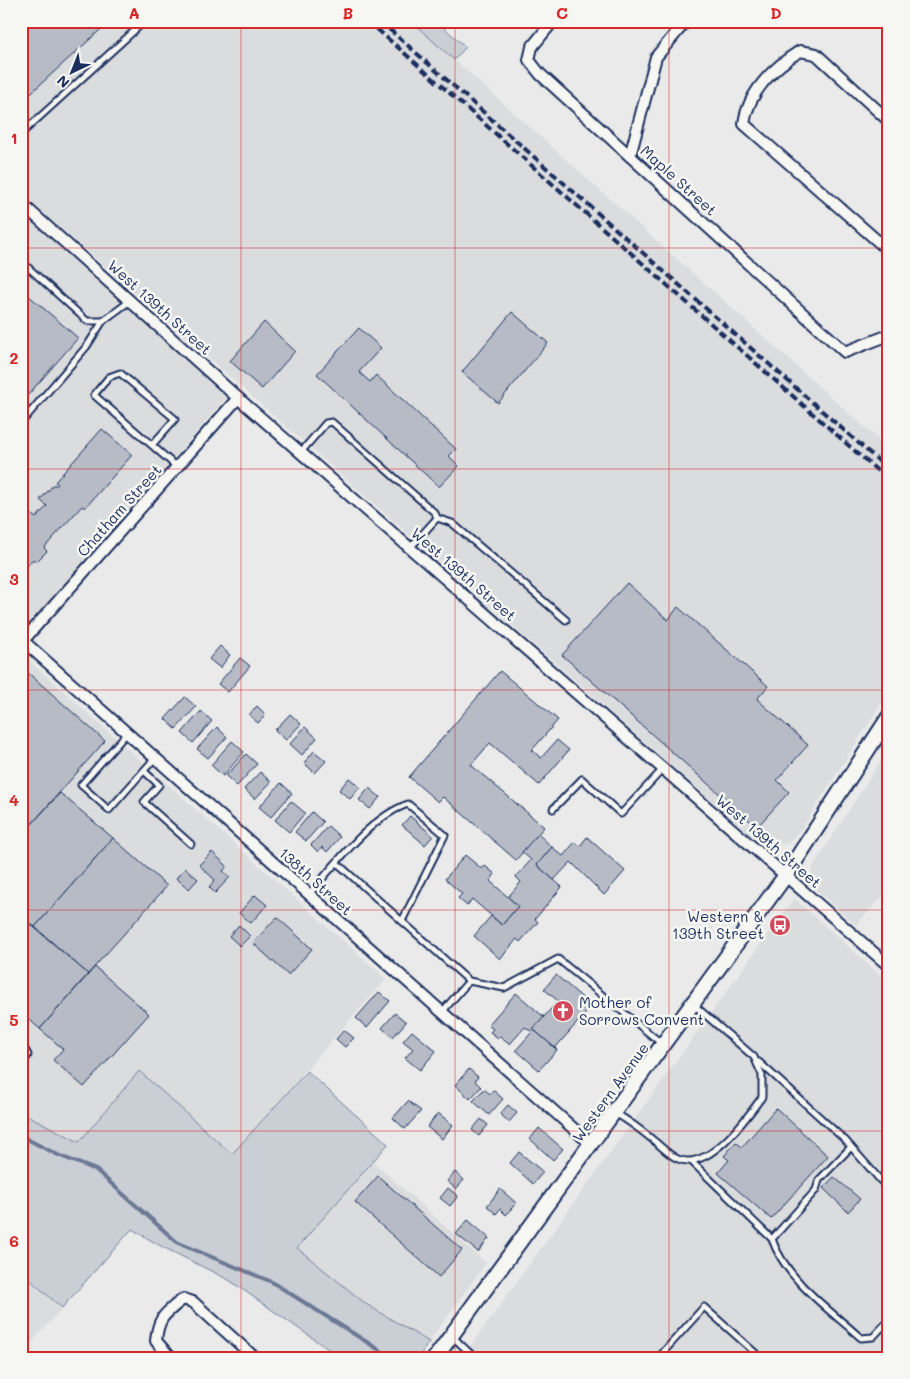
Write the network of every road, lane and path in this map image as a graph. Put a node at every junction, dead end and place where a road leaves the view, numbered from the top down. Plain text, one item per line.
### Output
1 (145, 21) edge
2 (553, 21) edge
3 (686, 21) edge
4 (889, 121) edge
5 (21, 134) edge
6 (630, 156) junction
7 (21, 203) edge
8 (889, 251) edge
9 (21, 261) edge
10 (131, 301) junction
11 (103, 321) junction
12 (889, 335) edge
13 (238, 398) junction
14 (21, 423) edge
15 (152, 445) junction
16 (301, 452) junction
17 (177, 467) junction
18 (436, 518) junction
19 (410, 548) junction
20 (566, 620) dead end
21 (22, 641) edge
22 (887, 725) edge
23 (127, 733) junction
24 (155, 758) junction
25 (663, 768) junction
26 (144, 771) junction
27 (553, 809) dead end
28 (191, 844) dead end
29 (337, 863) junction
30 (786, 875) junction
31 (309, 895) junction
32 (402, 921) junction
33 (889, 966) edge
34 (469, 981) junction
35 (693, 1004) junction
36 (442, 1013) junction
37 (21, 1042) edge
38 (664, 1045) junction
39 (754, 1057) junction
40 (21, 1069) edge
41 (615, 1112) junction
42 (592, 1145) junction
43 (851, 1147) junction
44 (692, 1162) junction
45 (889, 1190) edge
46 (772, 1239) junction
47 (889, 1320) edge
48 (452, 1336) junction
49 (171, 1358) edge
50 (255, 1358) edge
51 (435, 1358) edge
52 (475, 1358) edge
53 (658, 1358) edge
54 (760, 1358) edge

1 - 5 lane
2 - 6 street, Maple Street
3 - 6 street
4 - 8 street
6 - 12 street, Maple Street
7 - 10 street, West 139th Street
9 - 11 lane
10 - 11 lane
10 - 13 street, West 139th Street
11 - 14 lane
13 - 16 street, West 139th Street
13 - 17 street, Chatham Street
15 - 15 lane
15 - 17 lane
16 - 18 lane
16 - 19 street, West 139th Street
17 - 21 street, Chatham Street
18 - 19 lane
18 - 20 lane
19 - 25 street, West 139th Street
21 - 23 street, 138th Street
22 - 30 main road, Western Avenue
23 - 24 street, 138th Street
23 - 26 lane
24 - 26 lane
24 - 31 street, 138th Street
25 - 27 lane
25 - 30 street, West 139th Street
26 - 28 lane
29 - 31 lane
29 - 32 lane
29 - 32 lane
30 - 33 street, West 139th Street
30 - 35 main road, Western Avenue
31 - 36 street, 138th Street
32 - 34 lane
34 - 36 lane
34 - 38 lane
35 - 38 main road, Western Avenue
35 - 39 lane
36 - 42 street, 138th Street
37 - 40 lane
38 - 41 main road, Western Avenue
39 - 43 lane
39 - 44 lane
41 - 42 main road, Western Avenue
41 - 44 lane
42 - 48 main road, Western Avenue
43 - 45 lane
43 - 46 lane
44 - 46 lane
46 - 47 lane
48 - 51 main road, Western Avenue
48 - 52 lane
49 - 50 street
53 - 54 lane

